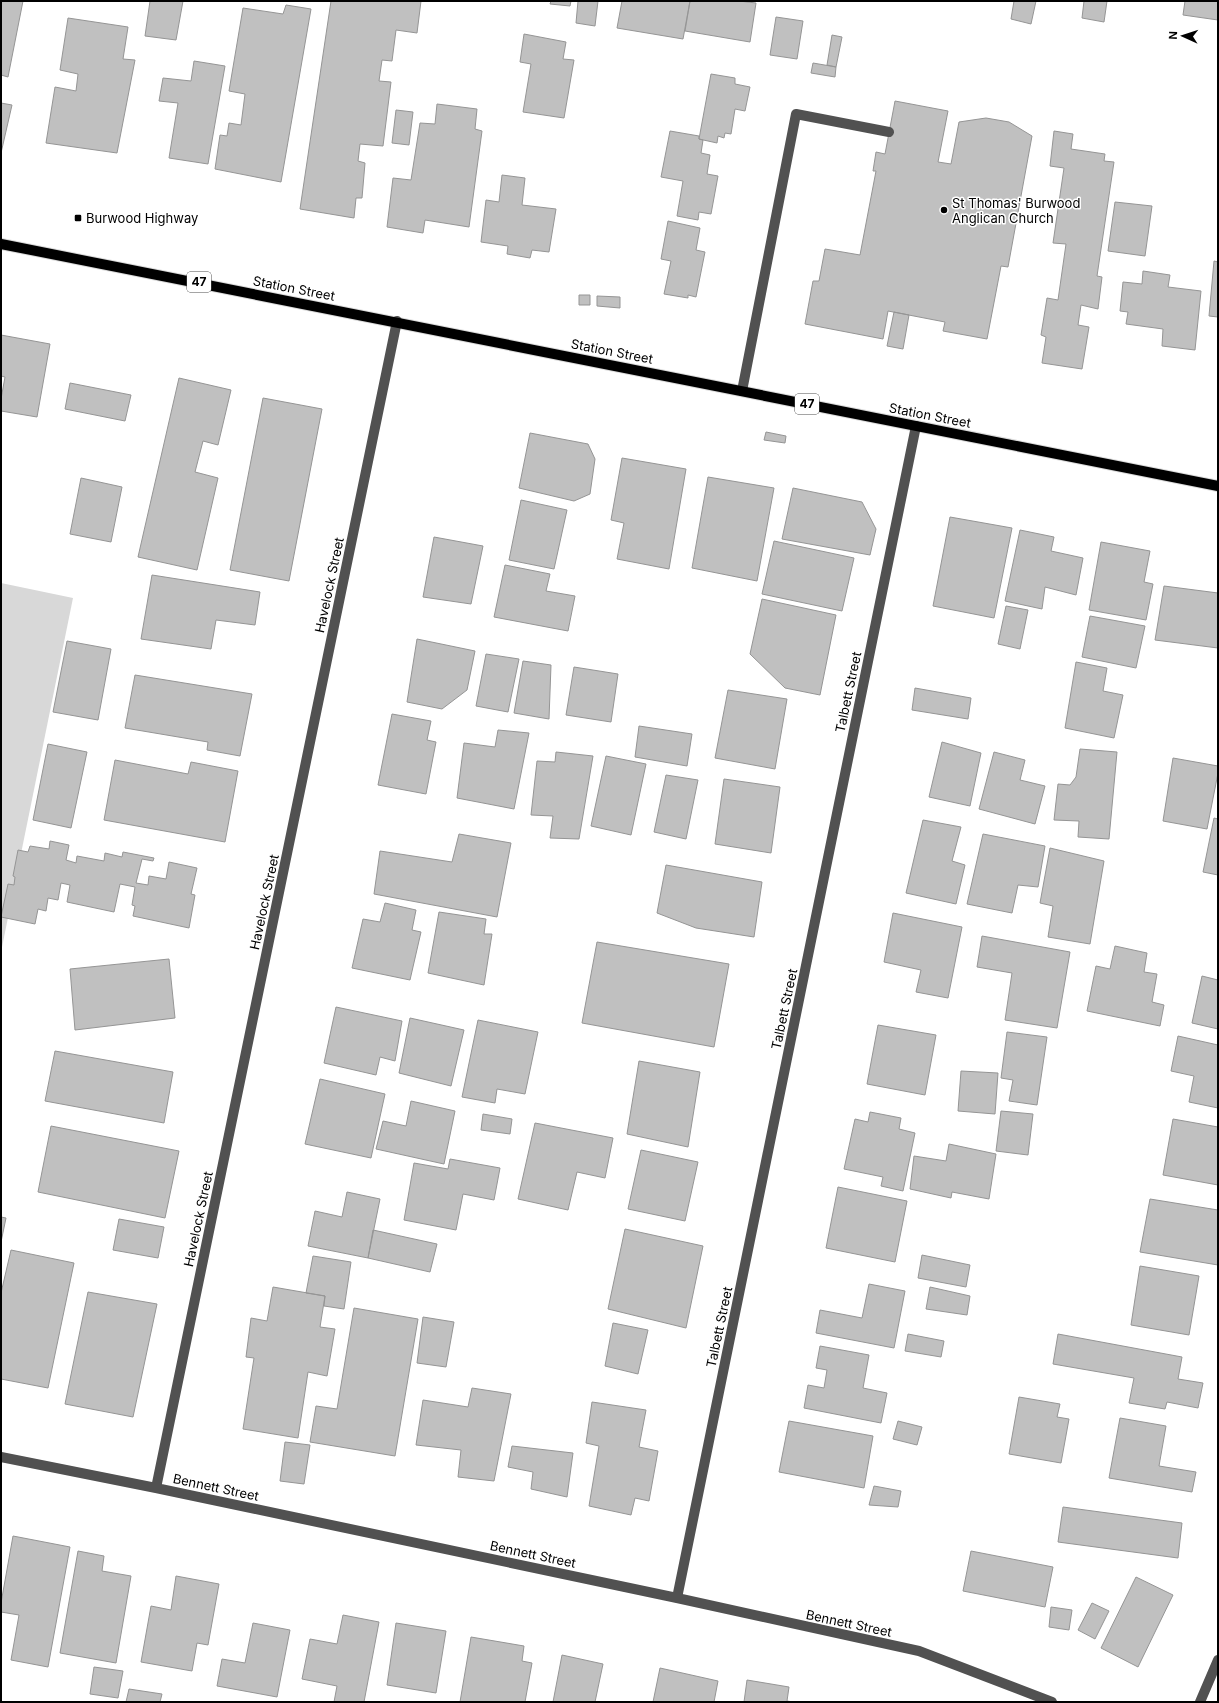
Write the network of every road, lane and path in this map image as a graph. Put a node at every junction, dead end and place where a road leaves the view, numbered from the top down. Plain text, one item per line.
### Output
1 (889, 132) dead end
2 (1, 244) edge
3 (397, 321) junction
4 (742, 391) junction
5 (916, 426) junction
6 (1218, 486) edge
7 (1, 1456) edge
8 (156, 1488) junction
9 (677, 1598) junction
10 (1218, 1660) edge
11 (1052, 1702) edge
12 (1200, 1702) edge

1 - 4 street
2 - 3 main road, Station Street / 47
3 - 4 main road, Station Street / 47
3 - 8 street, Havelock Street
4 - 5 main road, Station Street / 47
5 - 6 main road, Station Street / 47
5 - 9 street, Talbett Street
7 - 8 street, Bennett Street
8 - 9 street, Bennett Street
9 - 11 street, Bennett Street
10 - 12 street

